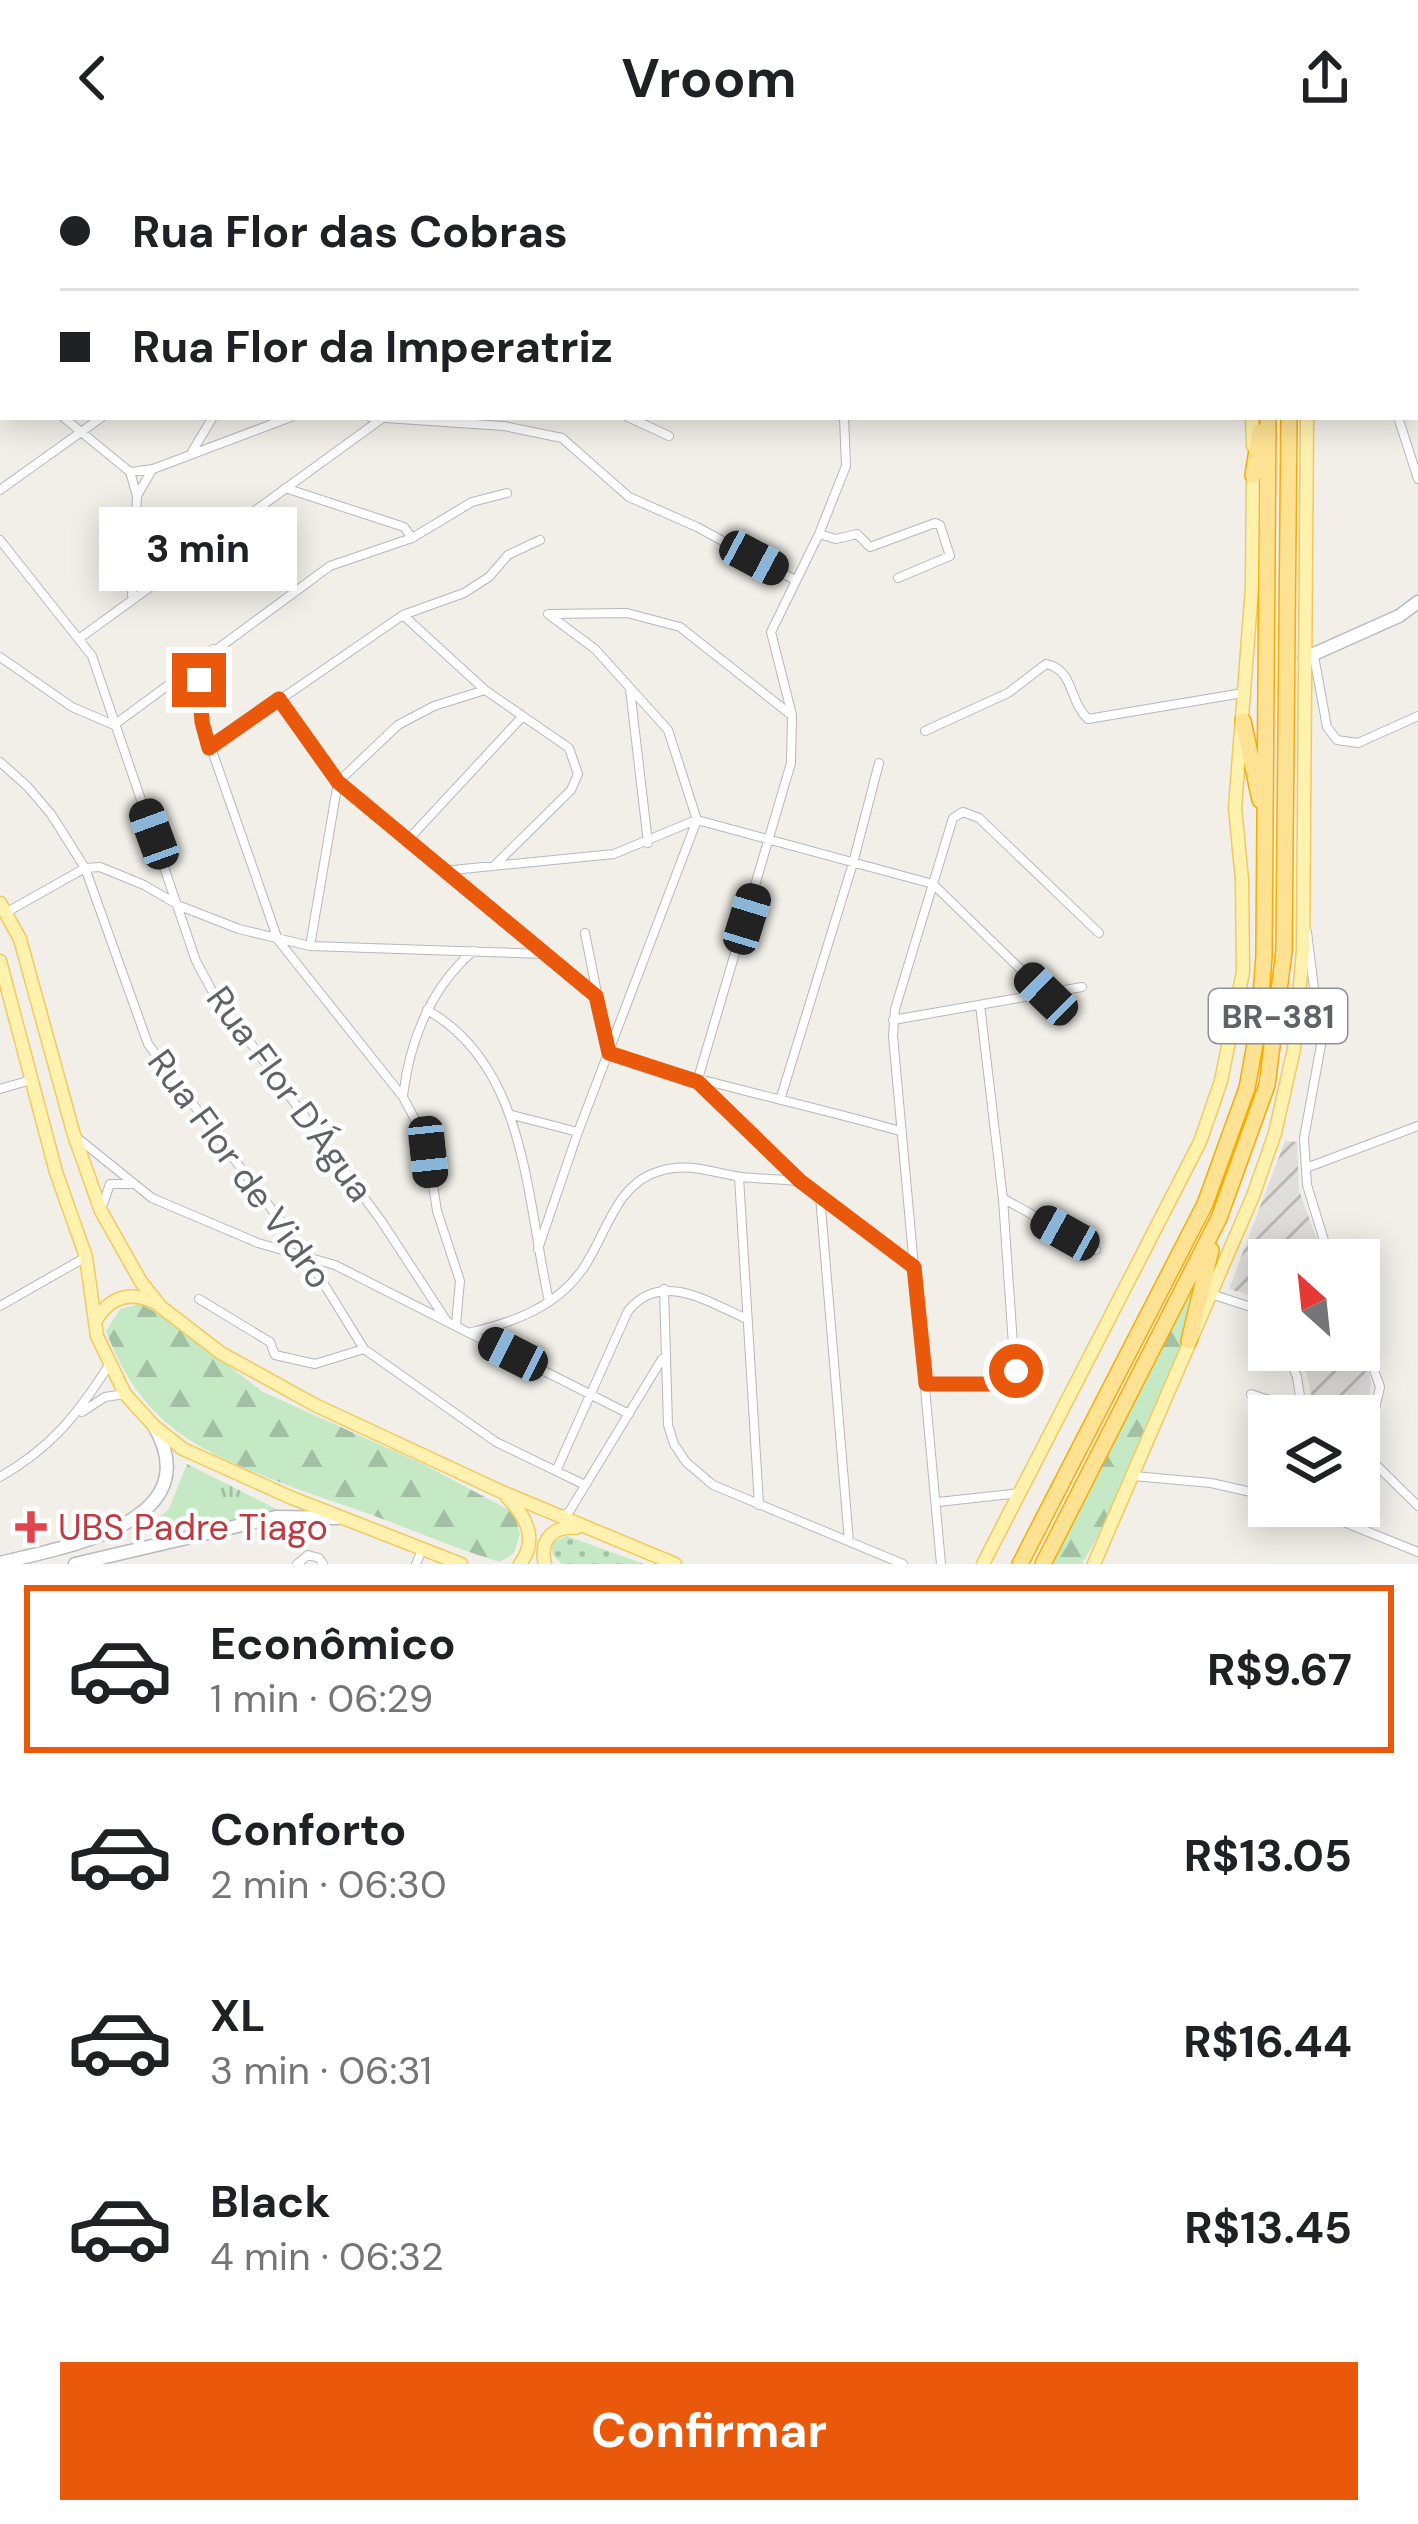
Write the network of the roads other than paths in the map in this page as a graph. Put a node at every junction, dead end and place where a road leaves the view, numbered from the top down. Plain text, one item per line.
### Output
1 (67, 420) edge
2 (98, 420) edge
3 (211, 420) edge
4 (283, 420) edge
5 (380, 420) edge
6 (413, 420) edge
7 (634, 420) edge
8 (843, 420) edge
9 (1252, 420) edge
10 (1264, 420) edge
11 (1265, 420) edge
12 (1289, 420) edge
13 (1307, 420) edge
14 (1399, 420) edge
15 (82, 433) junction
16 (669, 436) dead end
17 (190, 456) junction
18 (153, 469) junction
19 (130, 472) junction
20 (1253, 475) junction
21 (1418, 479) edge
22 (284, 488) junction
23 (0, 490) edge
24 (507, 493) dead end
25 (137, 496) junction
26 (819, 534) junction
27 (412, 538) junction
28 (0, 540) edge
29 (540, 540) dead end
30 (898, 578) dead end
31 (795, 580) junction
32 (132, 596) junction
33 (1418, 602) edge
34 (403, 615) junction
35 (80, 638) junction
36 (213, 649) junction
37 (1310, 656) junction
38 (0, 657) edge
39 (630, 686) junction
40 (485, 690) junction
41 (1245, 693) junction
42 (279, 699) junction
43 (792, 715) junction
44 (1418, 716) edge
45 (522, 717) junction
46 (1243, 721) junction
47 (114, 725) junction
48 (925, 730) dead end
49 (209, 748) junction
50 (0, 762) edge
51 (879, 763) dead end
52 (338, 782) junction
53 (698, 820) junction
54 (1267, 831) junction
55 (771, 837) junction
56 (406, 842) junction
57 (647, 843) junction
58 (854, 863) junction
59 (494, 866) junction
60 (85, 868) junction
61 (441, 871) junction
62 (933, 884) junction
63 (180, 906) junction
64 (4, 908) edge
65 (1303, 920) junction
66 (585, 933) dead end
67 (1099, 933) dead end
68 (278, 940) junction
69 (310, 946) junction
70 (476, 949) junction
71 (543, 954) junction
72 (0, 961) edge
73 (4, 987) edge
74 (1082, 987) dead end
75 (1046, 994) junction
76 (596, 996) junction
77 (980, 1005) junction
78 (427, 1010) junction
79 (893, 1020) junction
80 (609, 1053) junction
81 (31, 1080) junction
82 (698, 1082) junction
83 (0, 1089) edge
84 (403, 1097) junction
85 (781, 1097) junction
86 (512, 1115) junction
87 (1418, 1126) edge
88 (900, 1131) junction
89 (578, 1132) junction
90 (74, 1135) junction
91 (1306, 1168) junction
92 (739, 1177) junction
93 (800, 1181) junction
94 (131, 1184) junction
95 (820, 1194) junction
96 (1003, 1198) junction
97 (101, 1211) junction
98 (1219, 1218) junction
99 (1323, 1239) edge
100 (538, 1250) junction
101 (1096, 1250) dead end
102 (306, 1255) junction
103 (86, 1257) junction
104 (914, 1267) junction
105 (664, 1289) junction
106 (1211, 1294) junction
107 (199, 1299) dead end
108 (550, 1302) junction
109 (0, 1306) edge
110 (1248, 1306) edge
111 (161, 1307) junction
112 (747, 1319) junction
113 (95, 1322) junction
114 (451, 1322) junction
115 (470, 1332) junction
116 (1189, 1341) junction
117 (364, 1349) junction
118 (663, 1358) junction
119 (109, 1365) junction
120 (926, 1384) junction
121 (125, 1394) junction
122 (1251, 1394) dead end
123 (1254, 1395) edge
124 (592, 1396) junction
125 (629, 1414) junction
126 (76, 1416) junction
127 (154, 1426) junction
128 (1380, 1468) edge
129 (556, 1471) junction
130 (1134, 1476) junction
131 (0, 1477) edge
132 (585, 1485) junction
133 (1248, 1491) edge
134 (502, 1492) junction
135 (1020, 1493) junction
136 (938, 1502) junction
137 (759, 1504) junction
138 (1418, 1506) edge
139 (344, 1519) junction
140 (571, 1520) junction
141 (1356, 1527) edge
142 (848, 1541) junction
143 (1418, 1552) edge
144 (52, 1557) edge
145 (419, 1557) edge
146 (107, 1560) edge
147 (0, 1562) edge
148 (1021, 1562) edge
149 (79, 1564) edge
150 (297, 1564) edge
151 (323, 1564) edge
152 (461, 1564) edge
153 (520, 1564) edge
154 (544, 1564) edge
155 (675, 1564) edge
156 (903, 1564) edge
157 (941, 1564) edge
158 (983, 1564) edge
159 (1043, 1564) edge
160 (1094, 1564) edge

1 - 15 street
2 - 15 street
3 - 17 street
4 - 17 street
5 - 22 street
6 - 31 street
7 - 16 street
8 - 26 street
9 - 20 main road
10 - 20 highway
11 - 54 highway, BR-381
12 - 98 highway, BR-381
13 - 37 main road
14 - 21 street
15 - 19 street
15 - 23 street
17 - 18 street
18 - 19 street
18 - 25 street
19 - 25 street
20 - 41 main road
22 - 27 street
22 - 32 street
24 - 27 street
25 - 32 street
26 - 30 street
26 - 31 street
27 - 36 street
28 - 35 street, Rua Flor D'Água
29 - 34 street
31 - 43 street
32 - 35 street
33 - 37 main road
34 - 40 street
34 - 42 street
35 - 47 street, Rua Flor D'Água
36 - 47 street
36 - 49 street
37 - 44 street
37 - 65 main road
38 - 47 street
39 - 43 street
39 - 53 street
39 - 57 street
40 - 45 street
40 - 52 street
41 - 46 main road
41 - 48 street
42 - 49 street
42 - 52 street
43 - 55 street
45 - 56 street
45 - 59 street
46 - 54 highway
46 - 135 main road
47 - 63 street, Rua Flor D'Água
49 - 68 street
50 - 60 street, Rua Flor de Vidro
51 - 58 street
52 - 56 street
52 - 69 street
53 - 55 street
53 - 57 street
53 - 80 street
54 - 148 highway, BR-381
55 - 58 street
55 - 82 street
56 - 61 street
57 - 59 street
58 - 62 street
58 - 85 street
59 - 61 street
60 - 63 street
60 - 64 street
60 - 102 street, Rua Flor de Vidro
61 - 71 street
62 - 67 street
62 - 75 street
62 - 79 street
63 - 68 street
63 - 114 street, Rua Flor D'Água
64 - 90 main road
65 - 91 street
65 - 106 main road
66 - 76 street
68 - 69 street
68 - 84 street
69 - 70 street
70 - 71 street
70 - 78 street
71 - 76 street
72 - 73 main road
73 - 81 main road
74 - 75 street
75 - 77 street
76 - 80 street
77 - 79 street
77 - 96 street
78 - 84 street
78 - 86 street
79 - 88 street
80 - 82 street
80 - 89 street
81 - 83 street
81 - 103 main road
82 - 85 street
82 - 93 street
84 - 114 street
85 - 88 street
86 - 89 street
86 - 100 street
87 - 91 street
88 - 104 street
89 - 100 street
90 - 94 street
90 - 97 main road
91 - 99 street
92 - 93 street
92 - 108 street
92 - 112 street
93 - 95 street
94 - 97 street
94 - 102 street
95 - 104 street
95 - 142 street
96 - 101 street
96 - 120 street
97 - 111 main road
98 - 116 highway
98 - 159 highway, BR-381
100 - 108 street
102 - 114 street
102 - 117 street, Rua Flor de Vidro
103 - 109 street
103 - 113 main road
104 - 120 street
105 - 112 street
105 - 118 street
105 - 124 street
106 - 110 street
106 - 116 main road
107 - 117 street
108 - 115 street
111 - 113 main road
111 - 134 main road
112 - 137 street
113 - 119 main road
114 - 115 street
115 - 124 street
116 - 130 main road
117 - 129 street, Rua Flor de Vidro
118 - 125 street
118 - 137 street
119 - 121 main road
119 - 126 street
120 - 136 street
121 - 126 street
121 - 127 main road
122 - 123 street
124 - 125 street
124 - 129 street
125 - 132 street
126 - 131 street
127 - 139 main road
127 - 144 main road
128 - 138 street
129 - 132 street, Rua Flor de Vidro
130 - 133 street
130 - 160 main road
132 - 140 street
134 - 140 main road
134 - 153 main road
135 - 136 street
135 - 158 main road
136 - 157 street
137 - 142 street
139 - 145 main road
139 - 146 main road
140 - 154 main road
140 - 155 main road
141 - 143 street
142 - 156 street
144 - 147 main road
145 - 152 main road
146 - 149 main road
150 - 151 street

